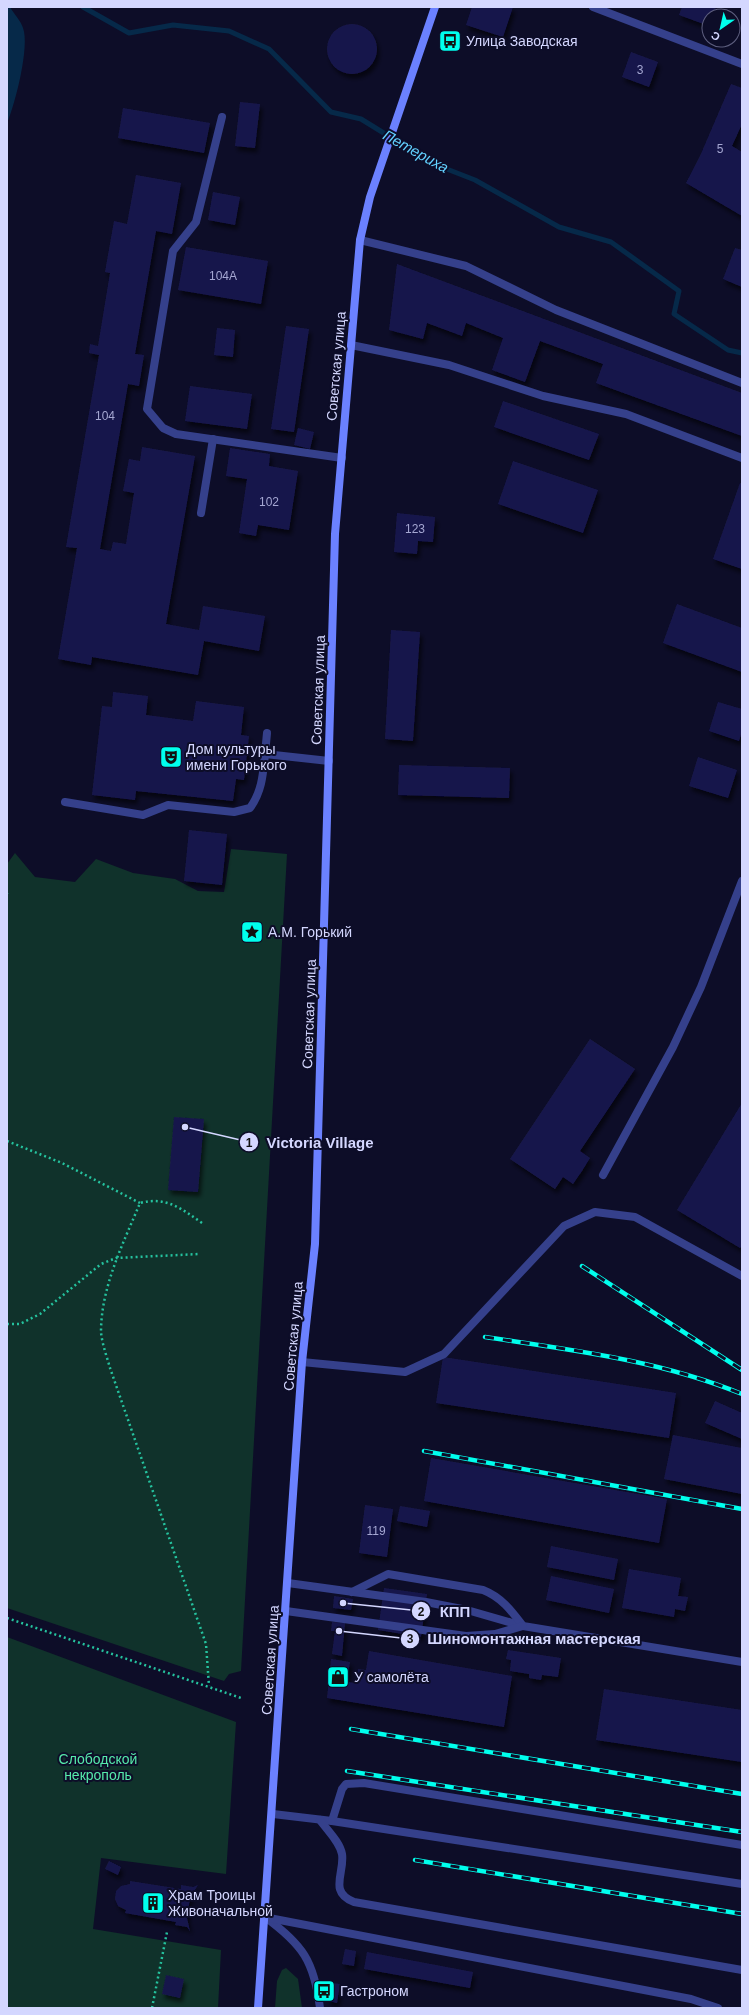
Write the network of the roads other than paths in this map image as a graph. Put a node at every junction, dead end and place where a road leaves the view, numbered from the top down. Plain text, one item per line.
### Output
1 (435, 7) edge
2 (593, 7) edge
3 (742, 64) edge
4 (222, 117) dead end
5 (360, 240) junction
6 (351, 345) junction
7 (742, 383) edge
8 (213, 439) junction
9 (342, 458) junction
10 (742, 458) edge
11 (201, 512) dead end
12 (267, 733) dead end
13 (265, 754) junction
14 (329, 761) junction
15 (65, 802) dead end
16 (742, 881) edge
17 (740, 893) edge
18 (603, 1175) dead end
19 (742, 1276) edge
20 (302, 1362) junction
21 (288, 1583) junction
22 (352, 1592) junction
23 (286, 1611) junction
24 (523, 1626) junction
25 (742, 1662) edge
26 (273, 1814) junction
27 (320, 1820) junction
28 (332, 1821) junction
29 (742, 1845) edge
30 (742, 1884) edge
31 (264, 1917) junction
32 (742, 1970) edge
33 (258, 2008) edge
34 (320, 2008) edge
35 (718, 2008) edge

1 - 5 main road, Советская улица
2 - 3 street
4 - 8 street
5 - 6 main road, Советская улица
5 - 7 street
6 - 9 main road, Советская улица
6 - 10 street
8 - 9 street
8 - 11 street
9 - 14 main road, Советская улица
12 - 13 street
13 - 14 street
13 - 15 street
14 - 20 main road, Советская улица
16 - 17 street
17 - 18 street
19 - 20 street
20 - 21 main road, Советская улица
21 - 22 street
21 - 23 main road, Советская улица
22 - 24 street
22 - 24 street
23 - 24 street
23 - 26 main road, Советская улица
24 - 25 street
26 - 27 street
26 - 31 main road, Советская улица
27 - 28 street
27 - 32 street
28 - 29 street
28 - 30 street
31 - 33 main road, Советская улица
31 - 34 street
31 - 35 street

